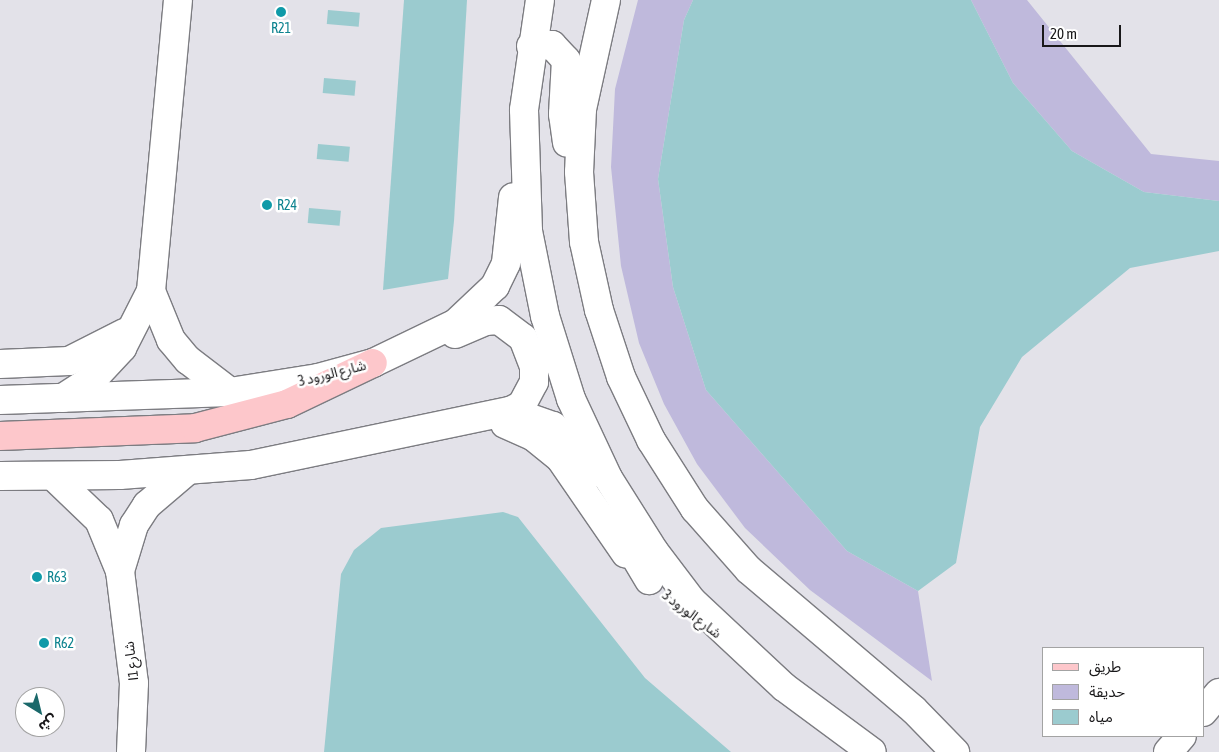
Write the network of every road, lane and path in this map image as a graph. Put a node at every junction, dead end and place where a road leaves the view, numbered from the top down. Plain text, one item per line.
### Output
1 (178, 0) edge
2 (540, 0) edge
3 (606, 0) edge
4 (531, 46) junction
5 (524, 144) junction
6 (579, 172) junction
7 (151, 291) junction
8 (138, 320) junction
9 (373, 363) junction
10 (0, 364) edge
11 (230, 392) junction
12 (63, 398) junction
13 (0, 400) edge
14 (498, 414) junction
15 (0, 436) edge
16 (187, 471) junction
17 (0, 476) edge
18 (54, 477) junction
19 (120, 571) junction
20 (736, 646) junction
21 (1219, 694) edge
22 (1204, 711) edge
23 (1181, 737) edge
24 (131, 752) edge
25 (872, 752) edge
26 (955, 752) edge
27 (1168, 752) edge

1 - 7 street
2 - 4 street
3 - 6 street
4 - 5 street
4 - 6 street
5 - 9 street, شارع الورود 3
5 - 20 street
6 - 26 street
7 - 8 street
7 - 11 street
8 - 10 street
8 - 12 street
9 - 11 street, شارع الورود 3
9 - 14 street
9 - 15 main road
11 - 12 street, شارع الورود 3
12 - 13 street, شارع الورود 3
14 - 16 street
14 - 20 street, شارع الورود 3
16 - 18 street
16 - 19 street, I1 شارع
17 - 18 street
18 - 19 street, I1 شارع
19 - 24 street, I1 شارع
20 - 25 street
21 - 22 street
23 - 27 street

